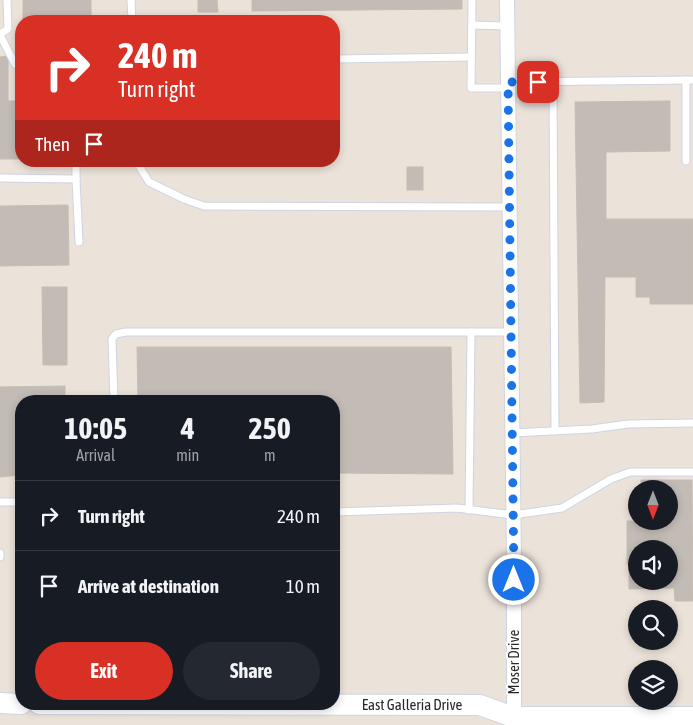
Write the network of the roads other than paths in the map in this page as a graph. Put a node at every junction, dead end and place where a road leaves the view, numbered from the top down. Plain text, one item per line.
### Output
1 (7, 0) edge
2 (132, 0) edge
3 (472, 0) edge
4 (507, 0) edge
5 (132, 15) edge
6 (472, 25) junction
7 (507, 26) junction
8 (0, 35) edge
9 (471, 57) junction
10 (340, 59) edge
11 (15, 62) edge
12 (690, 80) edge
13 (553, 82) junction
14 (508, 85) junction
15 (686, 161) dead end
16 (76, 167) edge
17 (140, 167) edge
18 (0, 178) edge
19 (76, 179) junction
20 (510, 207) junction
21 (79, 242) dead end
22 (470, 332) junction
23 (511, 332) junction
24 (114, 395) edge
25 (693, 423) edge
26 (555, 431) junction
27 (512, 433) junction
28 (693, 472) edge
29 (0, 502) edge
30 (15, 502) edge
31 (468, 510) junction
32 (340, 512) edge
33 (513, 515) junction
34 (0, 553) edge
35 (0, 557) edge
36 (0, 703) edge
37 (15, 704) edge
38 (340, 705) edge
39 (693, 717) edge
40 (630, 721) edge
41 (508, 722) edge

1 - 8 lane
2 - 5 lane
3 - 6 lane
4 - 7 street, Moser Drive
6 - 7 lane
6 - 9 lane
7 - 14 street, Moser Drive
8 - 11 lane
9 - 10 lane
9 - 14 lane
12 - 13 lane
12 - 15 lane
13 - 14 lane
13 - 26 lane
14 - 20 street, Moser Drive
16 - 19 lane
17 - 20 lane
18 - 19 lane
19 - 21 lane
20 - 23 street, Moser Drive
22 - 23 lane
22 - 24 lane
22 - 31 lane
23 - 27 street, Moser Drive
25 - 26 lane
26 - 27 lane
27 - 33 street, Moser Drive
28 - 33 lane
29 - 30 lane
31 - 32 lane
31 - 33 lane
33 - 41 street, Moser Drive
34 - 35 lane
36 - 37 main road
38 - 41 main road, East Galleria Drive
39 - 40 main road, East Galleria Drive
40 - 41 main road, East Galleria Drive

